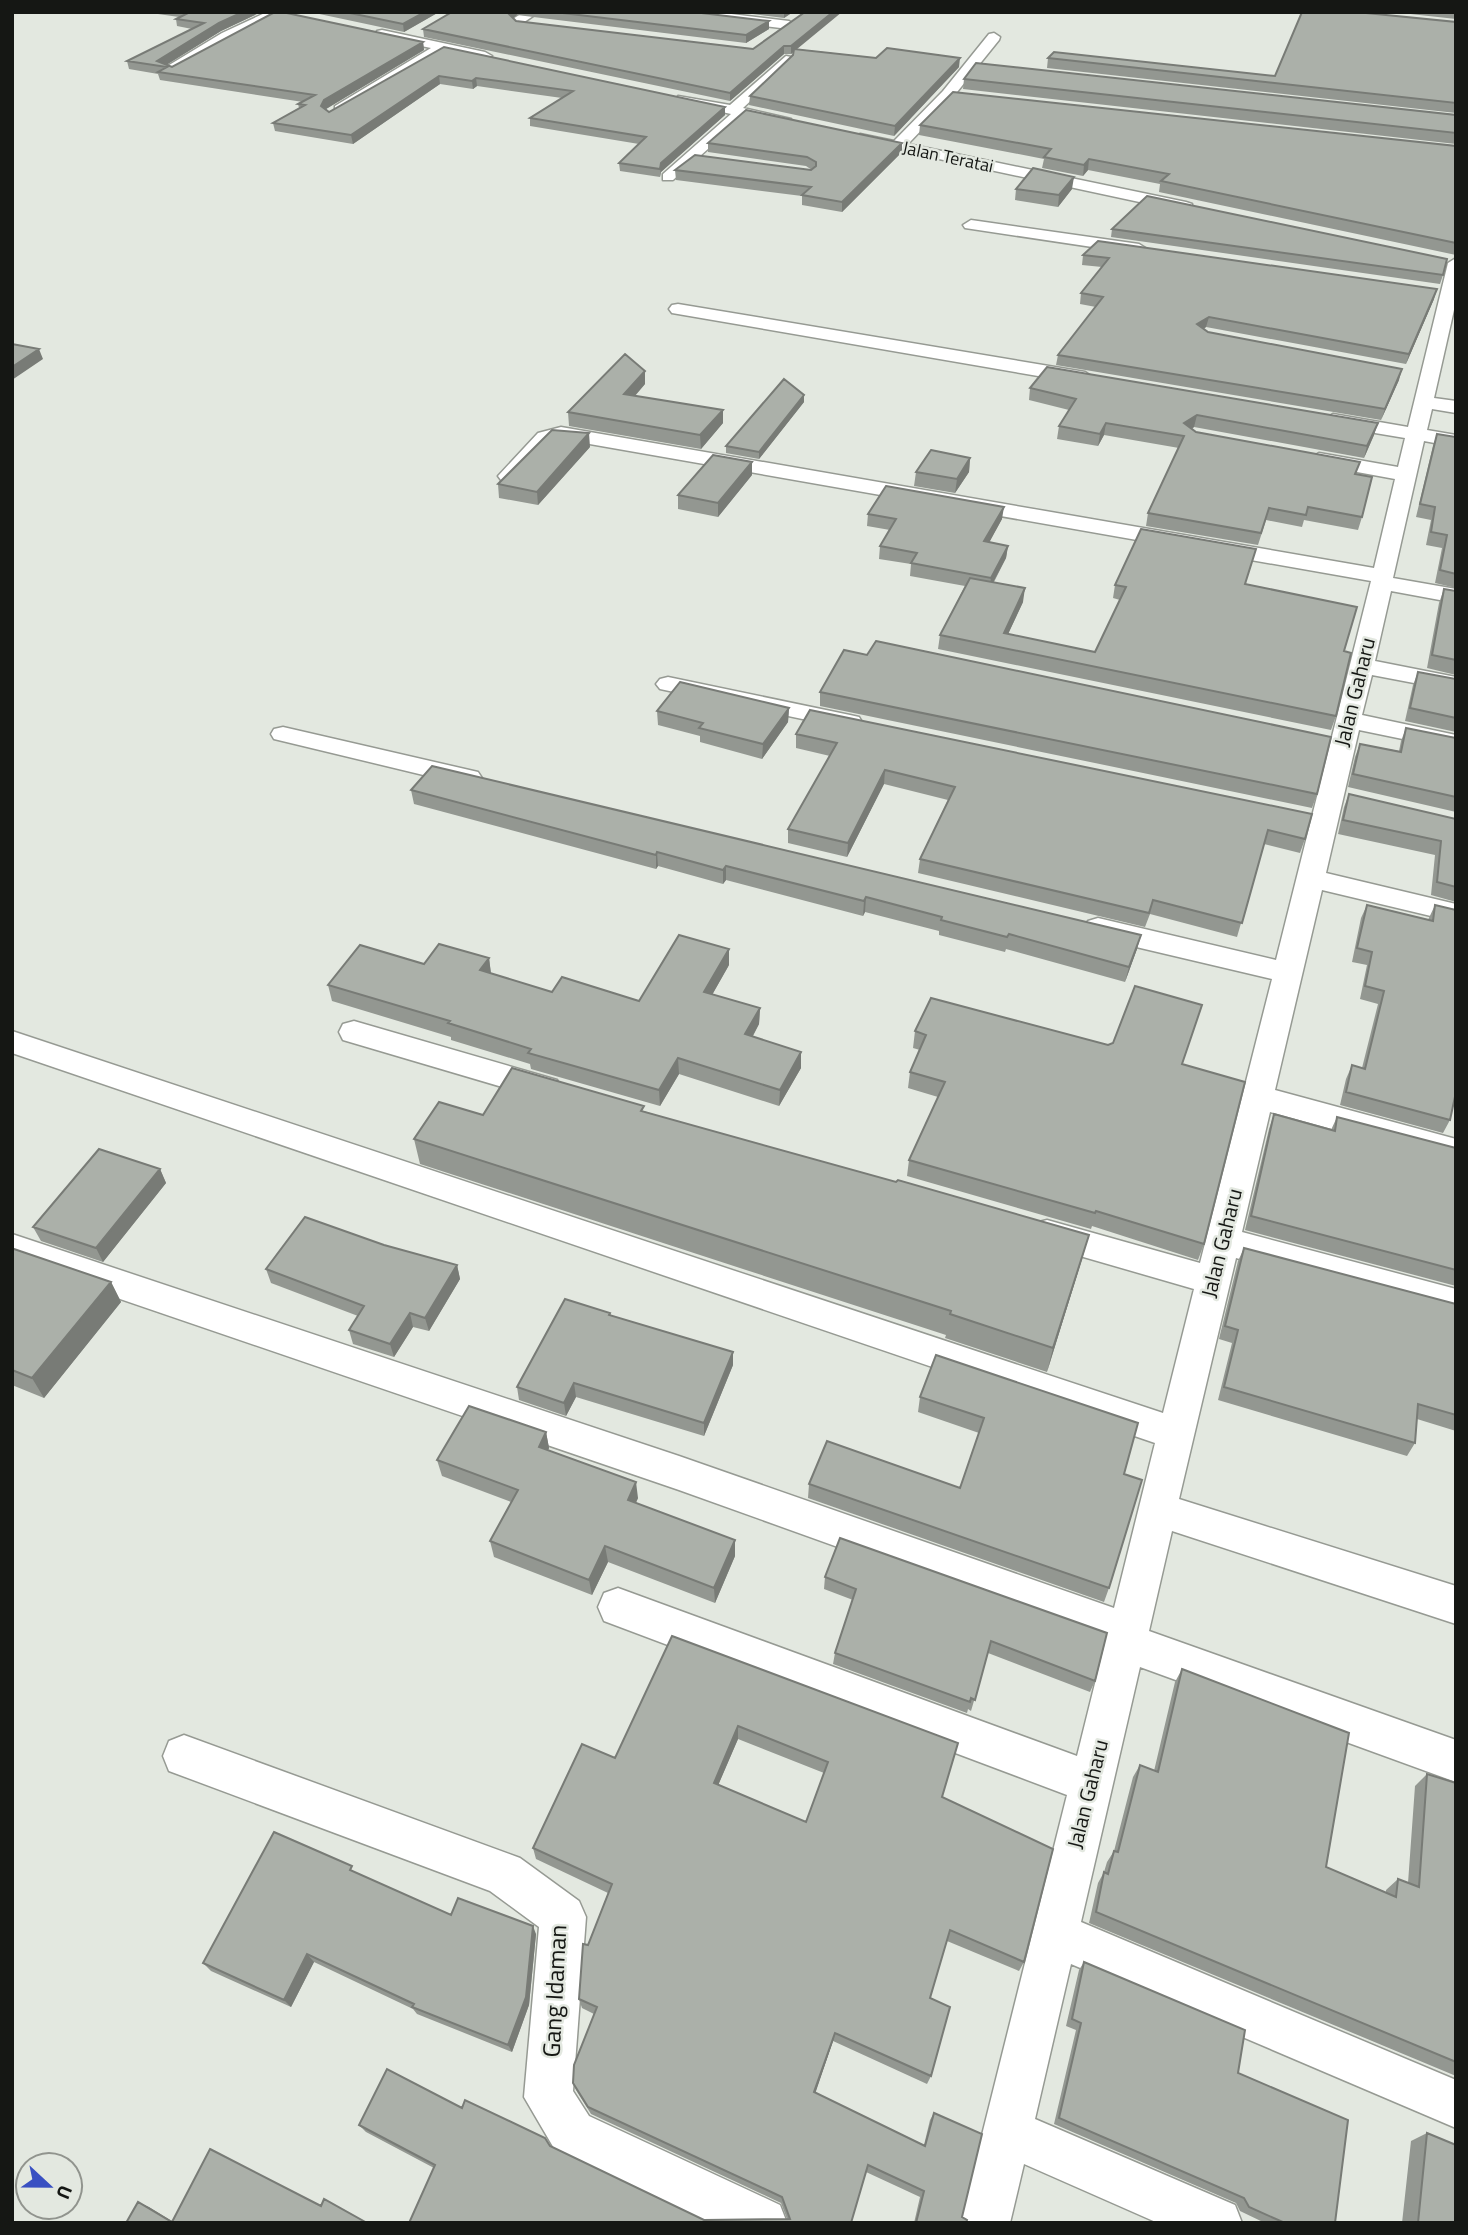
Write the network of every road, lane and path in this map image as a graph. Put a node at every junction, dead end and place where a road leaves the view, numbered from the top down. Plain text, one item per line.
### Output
1 (533, 12) edge
2 (682, 12) edge
3 (281, 13) edge
4 (517, 22) junction
5 (431, 26) edge
6 (543, 26) edge
7 (368, 31) edge
8 (994, 37) dead end
9 (770, 38) edge
10 (406, 39) junction
11 (443, 47) junction
12 (468, 52) junction
13 (495, 58) edge
14 (786, 60) edge
15 (971, 66) junction
16 (992, 69) edge
17 (168, 70) edge
18 (667, 96) edge
19 (737, 111) junction
20 (332, 114) edge
21 (806, 126) edge
22 (845, 135) edge
23 (897, 146) junction
24 (689, 157) junction
25 (715, 161) edge
26 (668, 177) dead end
27 (1197, 209) edge
28 (971, 225) dead end
29 (1162, 252) edge
30 (1449, 272) edge
31 (678, 309) dead end
32 (1102, 381) edge
33 (1433, 385) edge
34 (1320, 418) edge
35 (1416, 434) junction
36 (1456, 441) edge
37 (1301, 455) edge
38 (1407, 475) junction
39 (506, 479) edge
40 (1382, 580) junction
41 (1456, 596) edge
42 (1362, 666) junction
43 (668, 684) dead end
44 (1456, 684) edge
45 (873, 727) edge
46 (283, 734) dead end
47 (1336, 734) junction
48 (1456, 743) edge
49 (500, 786) edge
50 (1311, 877) junction
51 (1456, 914) edge
52 (1070, 922) edge
53 (1287, 973) junction
54 (354, 1032) dead end
55 (12, 1042) edge
56 (569, 1094) edge
57 (1258, 1097) junction
58 (1456, 1151) edge
59 (1012, 1223) edge
60 (1223, 1241) junction
61 (12, 1248) edge
62 (1213, 1281) junction
63 (1456, 1303) edge
64 (1176, 1434) junction
65 (1157, 1509) junction
66 (1456, 1605) edge
67 (618, 1607) dead end
68 (1126, 1637) junction
69 (184, 1756) dead end
70 (1456, 1761) edge
71 (1091, 1783) junction
72 (1055, 1934) junction
73 (1456, 2104) edge
74 (1007, 2132) junction
75 (762, 2223) edge
76 (985, 2223) edge
77 (1217, 2223) edge

1 - 4 street
2 - 9 street
3 - 17 street
4 - 6 street
4 - 12 street
5 - 10 street
7 - 10 street
8 - 15 street
10 - 11 street
11 - 12 street
11 - 20 street
12 - 13 street
14 - 19 street
15 - 16 street
15 - 23 street
18 - 19 street
19 - 21 street
19 - 24 street
22 - 23 street, Jalan Teratai
23 - 27 street, Jalan Teratai
24 - 25 street
24 - 26 street
28 - 29 street
30 - 33 street, Jalan Gaharu
31 - 32 street
33 - 35 street, Jalan Gaharu
34 - 35 street
35 - 36 street
35 - 38 street, Jalan Gaharu
37 - 38 street
38 - 40 street, Jalan Gaharu
39 - 40 street
40 - 41 street
40 - 42 street, Jalan Gaharu
42 - 44 street
42 - 47 street, Jalan Gaharu
43 - 45 street
46 - 49 street
47 - 48 street
47 - 50 street, Jalan Gaharu
50 - 51 street
50 - 53 street, Jalan Gaharu
52 - 53 street
53 - 57 street, Jalan Gaharu
54 - 56 street
55 - 64 street
57 - 58 street
57 - 60 street, Jalan Gaharu
59 - 62 street
60 - 62 street, Jalan Gaharu
60 - 63 street
61 - 68 street
62 - 64 street, Jalan Gaharu
64 - 65 street, Jalan Gaharu
65 - 66 street
65 - 68 street, Jalan Gaharu
67 - 71 street
68 - 70 street
68 - 71 street, Jalan Gaharu
69 - 75 street, Gang Idaman
71 - 72 street, Jalan Gaharu
72 - 73 street
72 - 74 street, Jalan Gaharu
74 - 76 street, Jalan Gaharu
74 - 77 street

